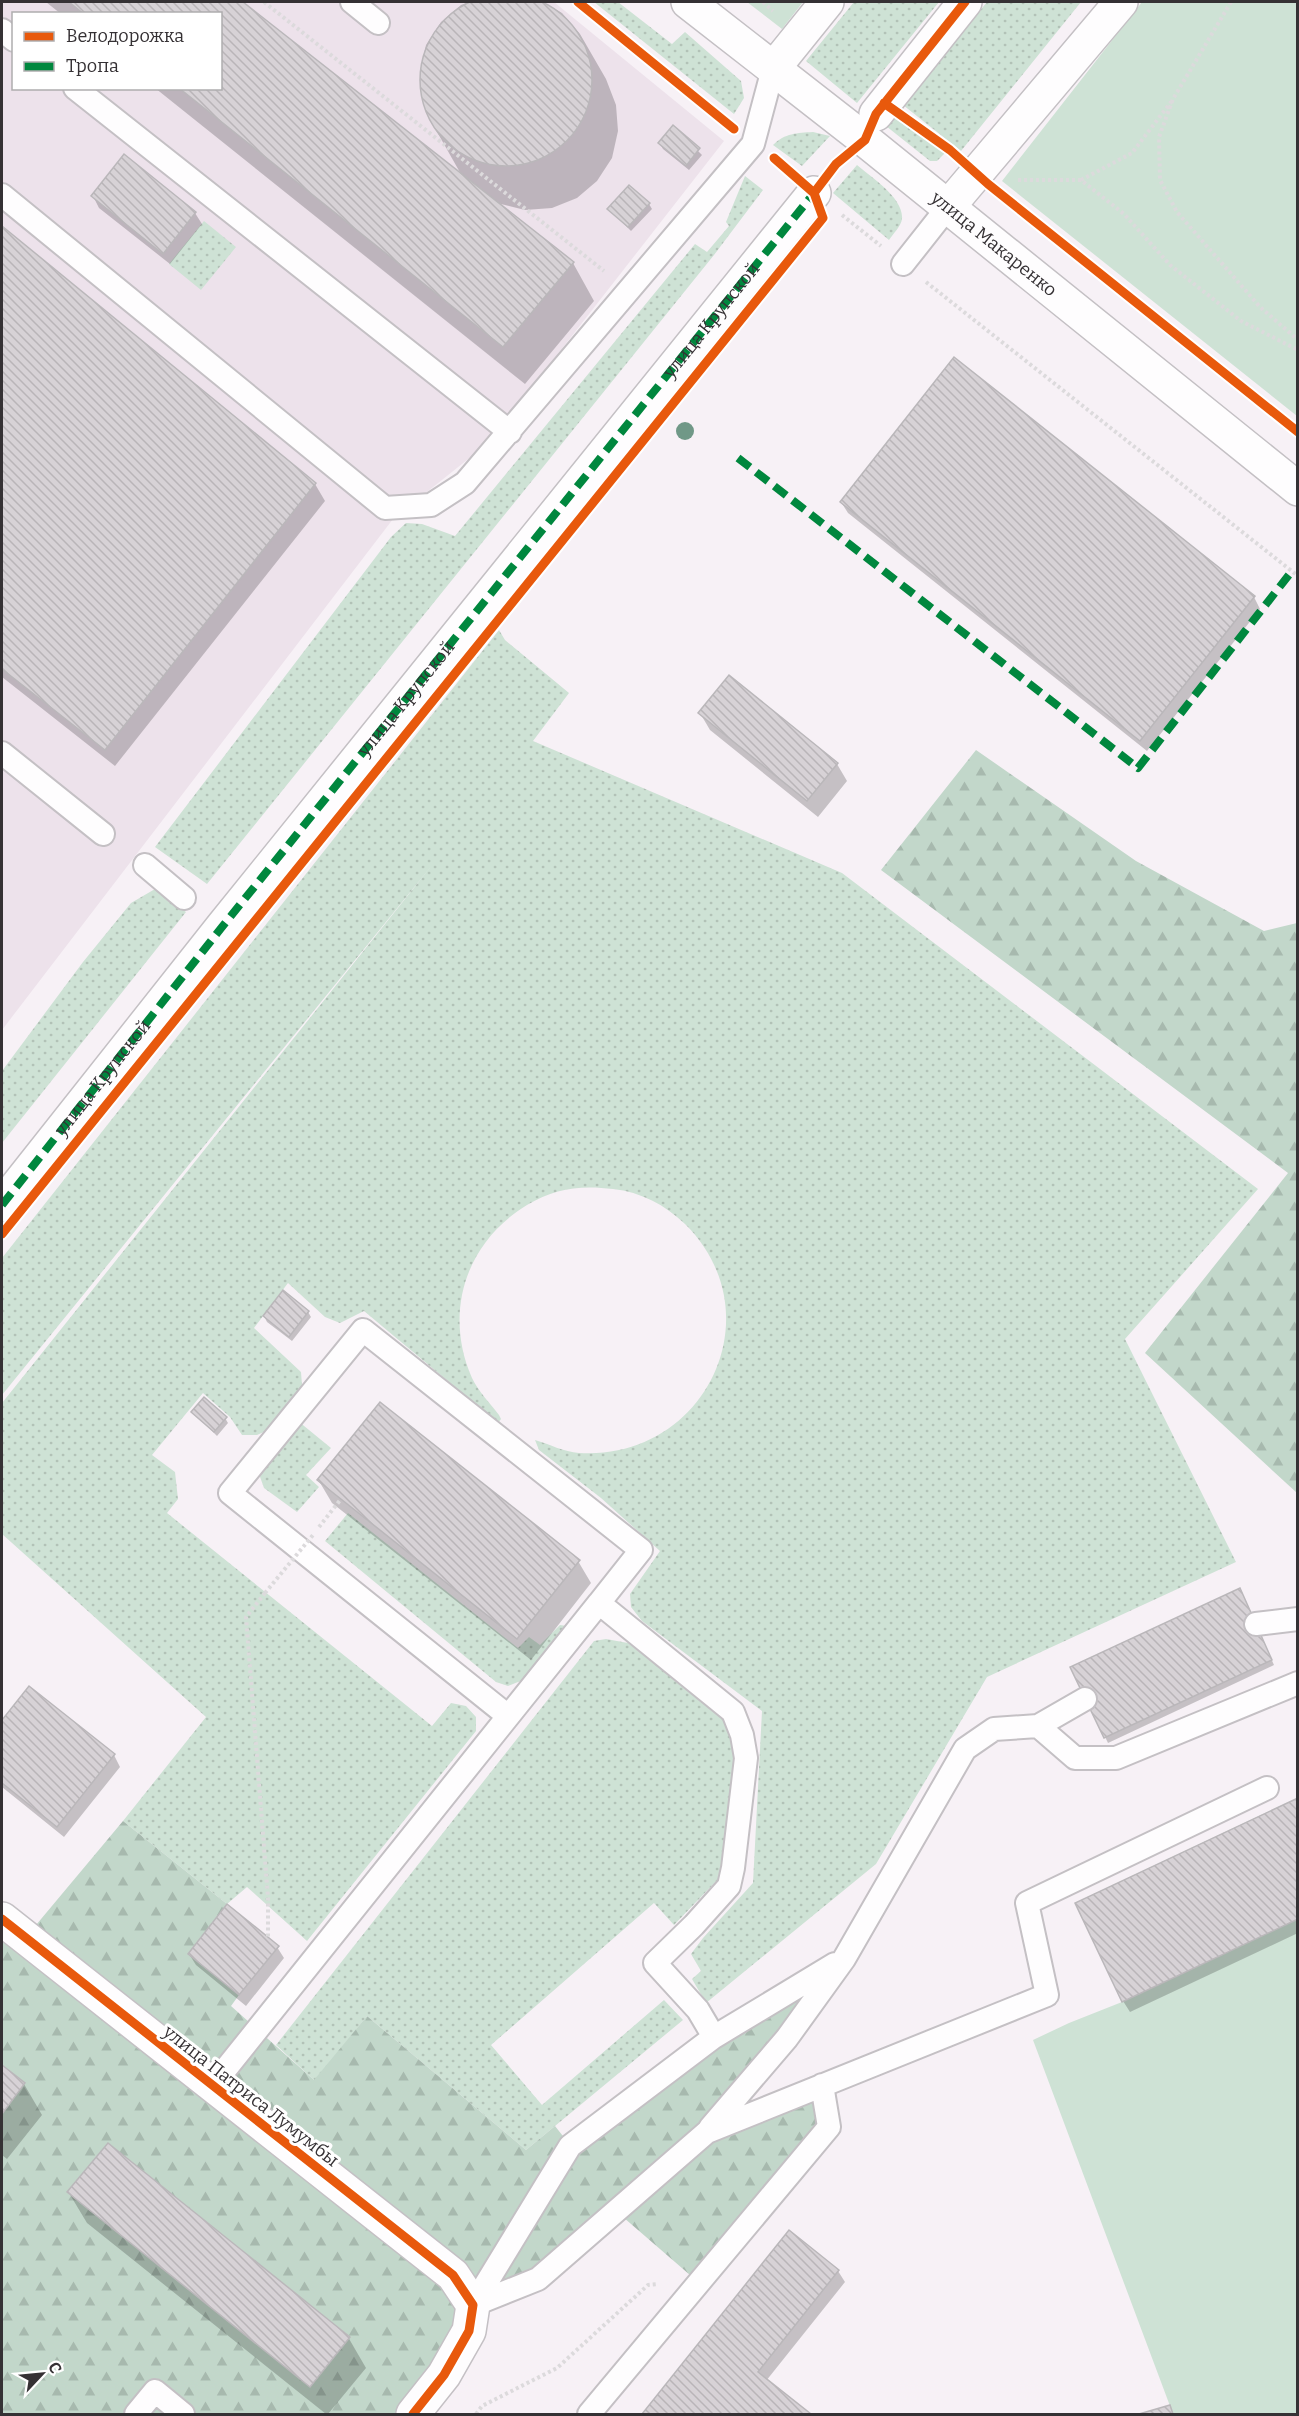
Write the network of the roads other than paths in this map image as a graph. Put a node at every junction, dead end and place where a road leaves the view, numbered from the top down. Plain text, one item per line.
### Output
1 (352, 2) edge
2 (688, 2) edge
3 (827, 2) edge
4 (965, 2) edge
5 (1121, 2) edge
6 (378, 23) dead end
7 (773, 69) junction
8 (78, 90) edge
9 (876, 114) dead end
10 (814, 193) road end
11 (2, 195) edge
12 (948, 207) junction
13 (903, 264) road end
14 (510, 432) junction
15 (1298, 489) edge
16 (2, 753) edge
17 (103, 834) dead end
18 (145, 866) dead end
19 (184, 898) dead end
20 (2, 1205) edge
21 (599, 1603) junction
22 (1298, 1619) edge
23 (1256, 1624) dead end
24 (1298, 1683) edge
25 (1085, 1699) dead end
26 (508, 1716) junction
27 (1038, 1726) junction
28 (1268, 1788) dead end
29 (2, 1919) edge
30 (844, 1959) junction
31 (714, 2037) junction
32 (822, 2085) junction
33 (212, 2086) junction
34 (706, 2132) junction
35 (473, 2305) junction
36 (136, 2415) edge
37 (183, 2415) edge
38 (412, 2415) edge
39 (589, 2415) edge

1 - 6 lane
2 - 7 street, улица Макаренко
3 - 7 street
4 - 9 street
5 - 12 street
7 - 12 street, улица Макаренко
7 - 14 lane
8 - 14 lane
10 - 20 street, улица Крупской
11 - 14 lane
12 - 13 lane
12 - 15 street, улица Макаренко
16 - 17 lane
18 - 19 lane
21 - 26 lane
21 - 26 lane
21 - 31 lane
22 - 23 lane
24 - 27 lane
25 - 27 lane
26 - 33 lane
27 - 30 lane
28 - 32 lane
29 - 33 street, улица Патриса Лумумбы
30 - 31 lane
30 - 34 lane
31 - 35 lane
32 - 34 lane
32 - 39 lane
33 - 35 street, улица Патриса Лумумбы
34 - 35 lane
35 - 38 street
36 - 37 lane

